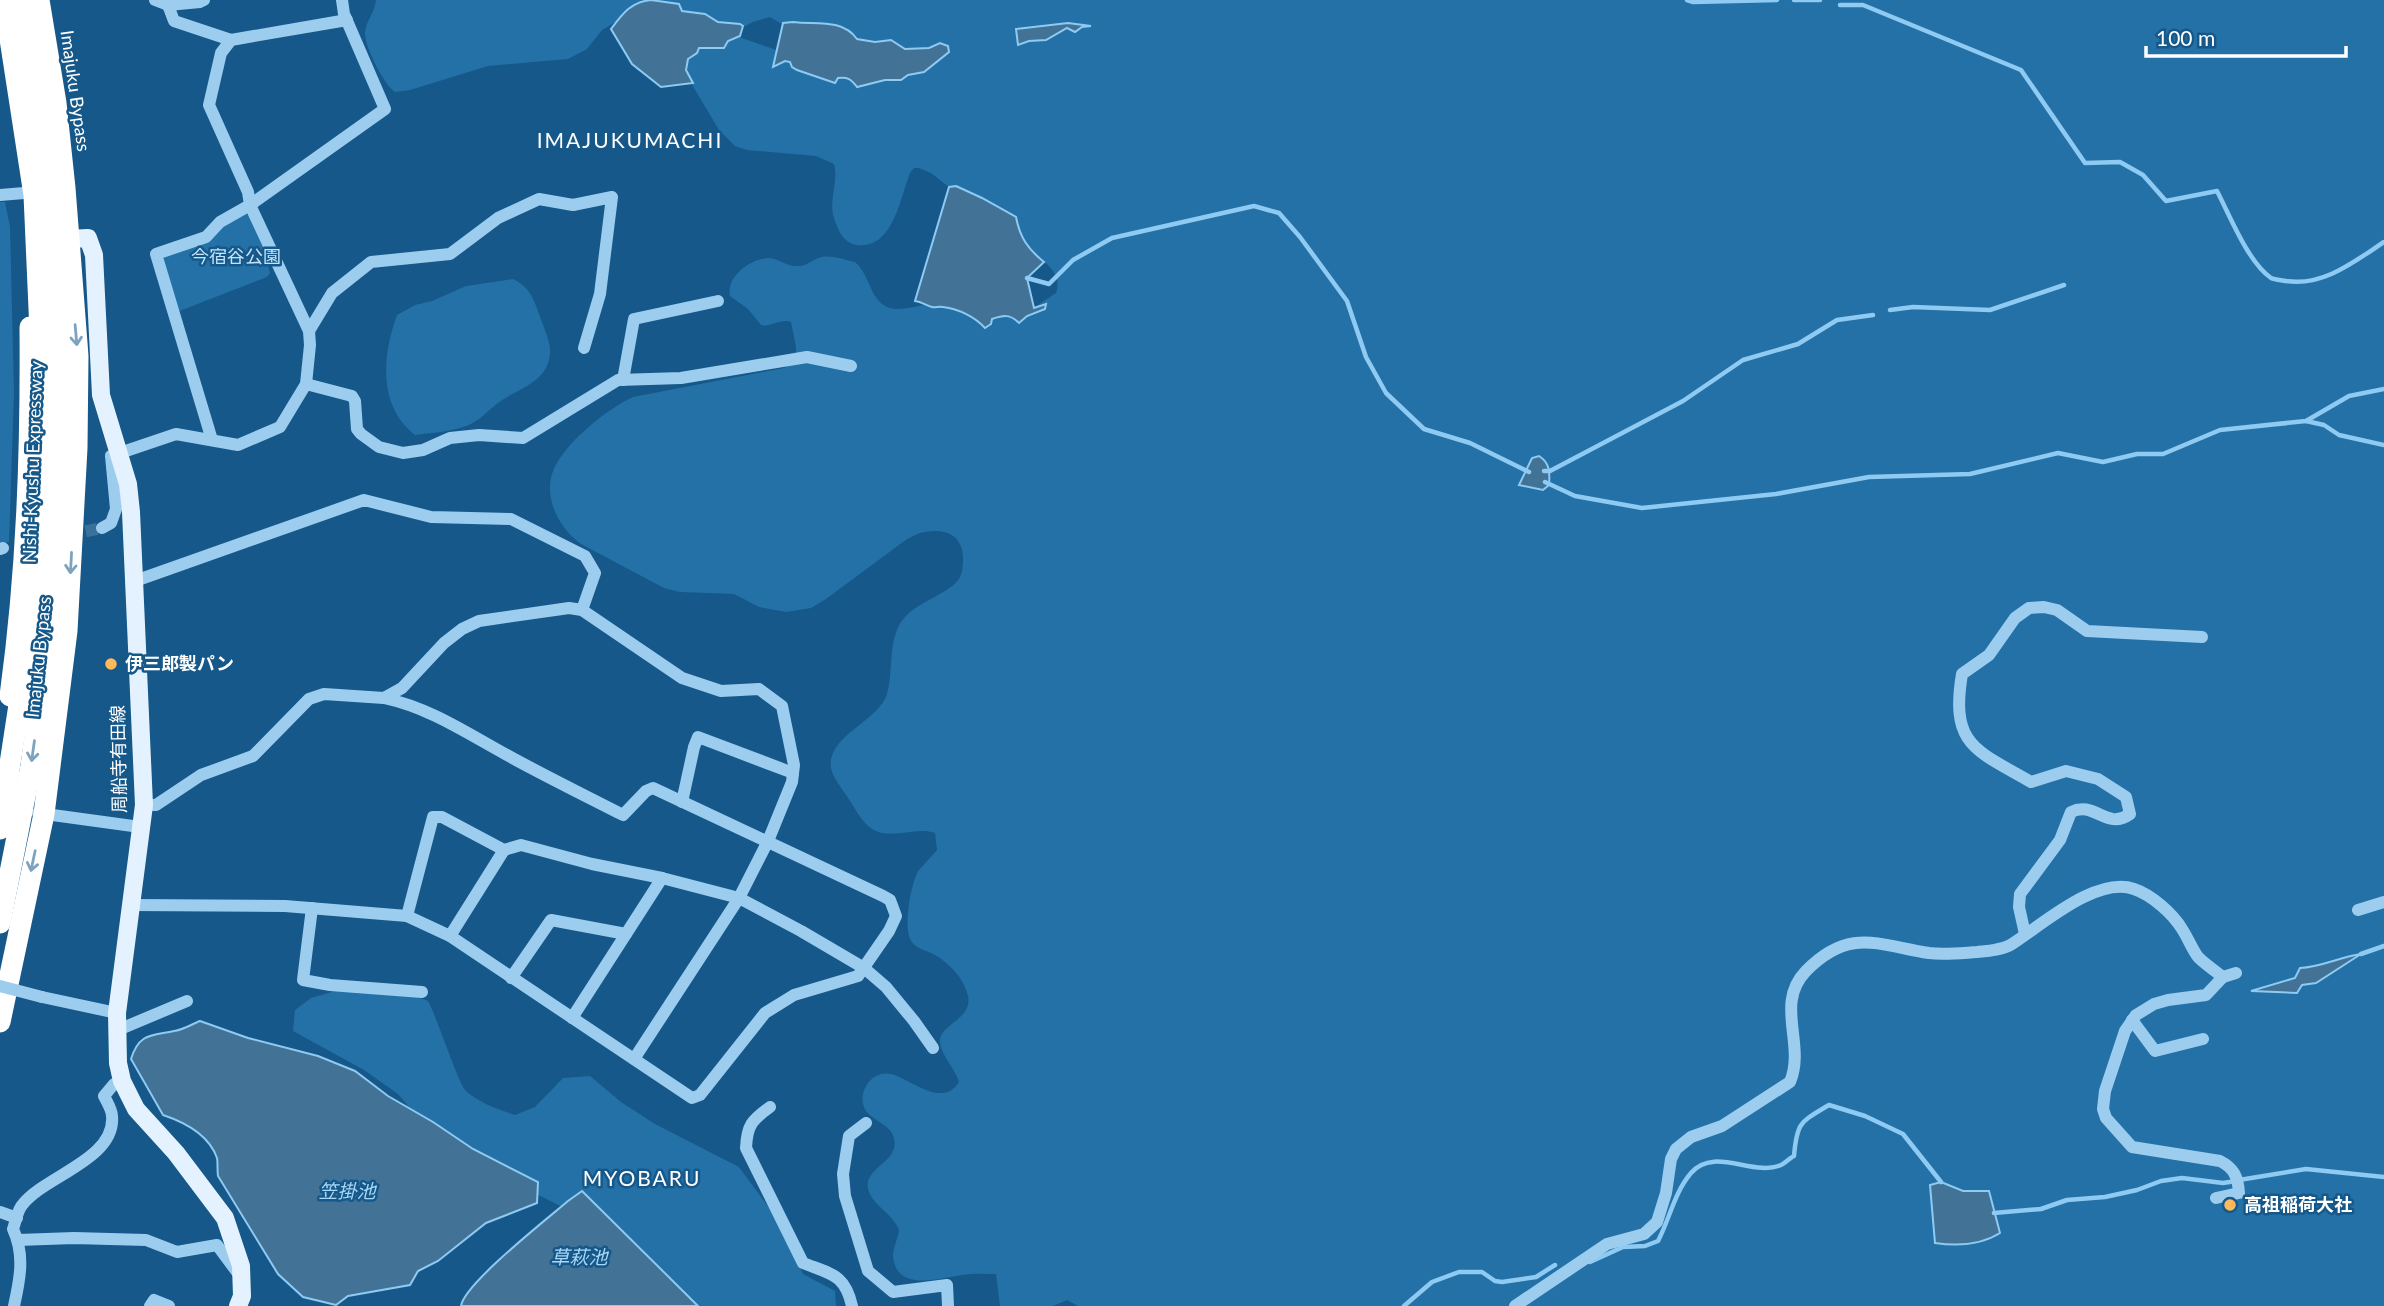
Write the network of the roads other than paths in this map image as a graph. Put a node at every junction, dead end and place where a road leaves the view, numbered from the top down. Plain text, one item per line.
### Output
1 (4, 0) edge
2 (24, 0) edge
3 (38, 0) edge
4 (155, 0) edge
5 (205, 0) edge
6 (342, 0) edge
7 (168, 5) junction
8 (0, 15) edge
9 (347, 20) junction
10 (231, 40) junction
11 (24, 193) junction
12 (0, 195) edge
13 (250, 205) junction
14 (68, 239) junction
15 (718, 301) dead end
16 (309, 331) junction
17 (584, 348) dead end
18 (851, 366) dead end
19 (623, 380) junction
20 (306, 384) junction
21 (212, 440) junction
22 (120, 452) junction
23 (102, 527) dead end
24 (135, 581) junction
25 (582, 610) junction
26 (2202, 637) dead end
27 (384, 698) junction
28 (0, 768) edge
29 (793, 774) junction
30 (682, 802) junction
31 (0, 803) edge
32 (144, 805) junction
33 (44, 814) junction
34 (140, 827) junction
35 (0, 829) edge
36 (768, 841) junction
37 (504, 850) junction
38 (662, 878) junction
39 (739, 898) junction
40 (2384, 902) edge
41 (131, 905) junction
42 (312, 908) junction
43 (2358, 910) dead end
44 (407, 916) junction
45 (0, 923) edge
46 (626, 934) junction
47 (2025, 934) junction
48 (450, 936) junction
49 (864, 968) junction
50 (511, 978) junction
51 (0, 986) edge
52 (422, 992) dead end
53 (187, 1001) dead end
54 (572, 1018) junction
55 (2132, 1020) junction
56 (0, 1021) edge
57 (118, 1022) junction
58 (2203, 1040) dead end
59 (933, 1048) dead end
60 (634, 1059) junction
61 (122, 1081) junction
62 (770, 1107) dead end
63 (866, 1123) dead end
64 (2216, 1198) dead end
65 (0, 1212) edge
66 (17, 1218) junction
67 (18, 1240) junction
68 (241, 1277) junction
69 (14, 1306) edge
70 (150, 1306) edge
71 (169, 1306) edge
72 (238, 1306) edge
73 (852, 1306) edge
74 (948, 1306) edge
75 (1515, 1306) edge

1 - 35 highway, Nishi-Kyushu Expressway, bridge
2 -> 45 highway, Nishi-Kyushu Expressway, bridge
3 - 14 highway, Imajuku Bypass
4 - 7 street
5 - 7 street
6 - 9 street
7 - 10 street
8 - 11 highway, Imajuku Bypass
9 - 10 street
9 - 13 street
10 - 13 street
11 - 12 street
11 - 28 highway, Imajuku Bypass
13 - 16 street
13 - 21 street
14 - 22 main road, 周船寺有田線
14 -> 33 highway, Imajuku Bypass
15 - 19 street
16 - 17 street
16 - 20 street
18 - 19 street
19 - 20 street
20 - 21 street
21 - 22 street
22 - 23 street
22 - 24 main road, 周船寺有田線
24 - 25 street
24 - 32 main road, 周船寺有田線
25 - 27 street
25 - 29 street
26 - 47 street
27 - 30 street
27 - 32 street
29 - 30 street
29 - 36 street
30 - 36 street
31 - 33 street
32 - 34 main road, 周船寺有田線
33 - 34 street
33 -> 56 highway, Imajuku Bypass
34 - 41 main road, 周船寺有田線
36 - 39 street
36 - 49 street
37 - 38 street
37 - 44 street
37 - 48 street
38 - 39 street
38 - 46 street
39 - 49 street
39 - 60 street
40 - 43 street
41 - 42 street
41 - 57 main road, 周船寺有田線
42 - 44 street
42 - 52 street
44 - 48 street
46 - 50 street
46 - 54 street
47 - 55 street
47 - 75 street
48 - 50 street
49 - 59 street
49 - 60 street
50 - 54 street
51 - 57 street, bridge
53 - 57 street
54 - 60 street
55 - 58 street
55 - 64 street
57 - 61 main road, 周船寺有田線
61 - 66 street
61 - 68 main road, 周船寺有田線
62 - 73 street
63 - 74 street
65 - 66 street
66 - 67 street
67 - 68 street
67 - 69 street
68 - 72 main road, 周船寺有田線
70 - 71 street

